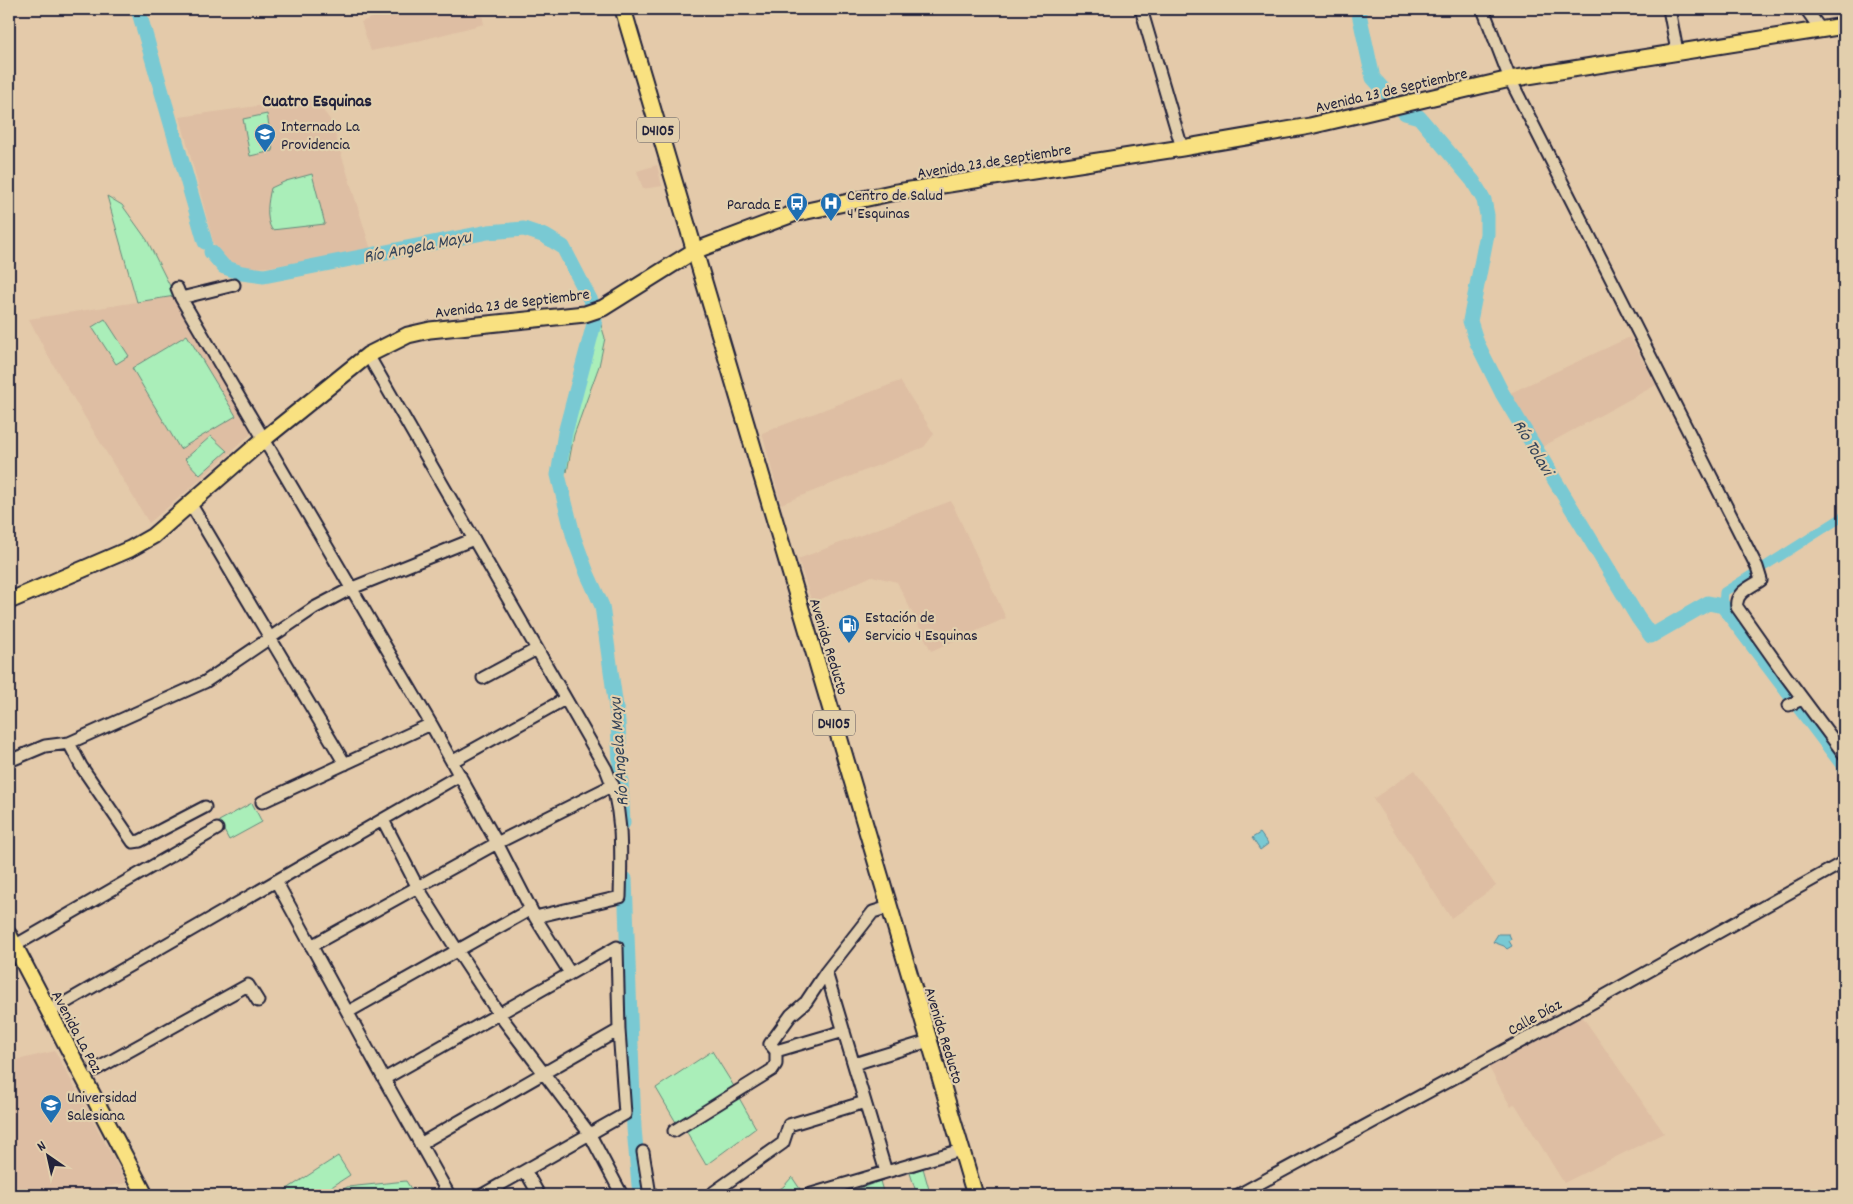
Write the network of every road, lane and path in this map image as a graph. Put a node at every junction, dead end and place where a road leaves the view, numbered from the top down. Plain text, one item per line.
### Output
1 (623, 9) edge
2 (1141, 9) edge
3 (1484, 9) edge
4 (1669, 9) edge
5 (1806, 9) edge
6 (1844, 26) edge
7 (1821, 30) junction
8 (1677, 52) junction
9 (1510, 79) junction
10 (1182, 148) junction
11 (694, 251) junction
12 (234, 285) dead end
13 (368, 355) junction
14 (264, 439) junction
15 (190, 503) junction
16 (474, 539) junction
17 (352, 588) junction
18 (9, 601) edge
19 (270, 638) junction
20 (537, 649) junction
21 (483, 678) dead end
22 (565, 699) junction
23 (431, 724) junction
24 (69, 743) junction
25 (1844, 754) edge
26 (9, 761) edge
27 (452, 761) junction
28 (345, 764) junction
29 (460, 776) junction
30 (613, 785) junction
31 (262, 802) dead end
32 (205, 807) dead end
33 (382, 820) junction
34 (217, 829) dead end
35 (497, 843) junction
36 (1844, 862) edge
37 (276, 881) junction
38 (418, 888) junction
39 (889, 907) junction
40 (533, 913) junction
41 (10, 943) edge
42 (311, 946) junction
43 (457, 950) junction
44 (826, 972) junction
45 (570, 973) junction
46 (258, 1001) dead end
47 (49, 1012) junction
48 (348, 1012) junction
49 (499, 1014) junction
50 (620, 1030) junction
51 (844, 1031) junction
52 (928, 1041) junction
53 (776, 1051) junction
54 (854, 1064) junction
55 (95, 1070) dead end
56 (545, 1072) junction
57 (384, 1079) junction
58 (865, 1102) junction
59 (674, 1131) dead end
60 (589, 1133) junction
61 (420, 1144) junction
62 (961, 1150) junction
63 (643, 1152) dead end
64 (526, 1172) junction
65 (886, 1172) junction
66 (714, 1192) dead end
67 (145, 1195) edge
68 (449, 1195) edge
69 (482, 1195) edge
70 (539, 1195) edge
71 (622, 1195) edge
72 (650, 1195) edge
73 (808, 1195) edge
74 (975, 1195) edge
75 (1238, 1195) edge

1 - 11 main road, D4105
2 - 10 street
3 - 9 street
4 - 8 street
5 - 7 street
6 - 7 main road, Avenida 23 de Septiembre
7 - 8 main road, Avenida 23 de Septiembre
8 - 9 main road, Avenida 23 de Septiembre
9 - 10 main road, Avenida 23 de Septiembre
9 - 25 street
10 - 11 main road, Avenida 23 de Septiembre
11 - 13 main road, Avenida 23 de Septiembre
11 - 39 main road, Avenida Reducto / D4105
12 - 14 street
13 - 14 main road, Avenida 23 de Septiembre
13 - 16 street
14 - 15 main road, Avenida 23 de Septiembre
14 - 17 street
15 - 18 main road, Avenida 23 de Septiembre
15 - 19 street
16 - 17 street
16 - 20 street
17 - 19 street
17 - 23 street
19 - 24 street
19 - 28 street
20 - 21 street
20 - 22 street
22 - 27 street
22 - 30 street
23 - 27 street
23 - 28 street
24 - 26 street
24 - 32 street
27 - 29 street
28 - 31 street
29 - 33 street
29 - 35 street
30 - 35 street
30 - 40 street
33 - 37 street
33 - 38 street
34 - 41 street
35 - 38 street
35 - 40 street
36 - 75 street, Calle Díaz
37 - 42 street
37 - 47 street
38 - 42 street
38 - 43 street
39 - 44 street
39 - 52 main road, Avenida Reducto / D4105
40 - 43 street
40 - 45 street
41 - 47 main road, Avenida La Paz
42 - 48 street
43 - 48 street
43 - 49 street
44 - 51 street
44 - 53 street
45 - 49 street
45 - 50 street
46 - 55 street
47 - 67 main road, Avenida La Paz
48 - 57 street
49 - 56 street
49 - 57 street
50 - 56 street
50 - 60 street
51 - 53 street
51 - 54 street
52 - 54 street
52 - 62 main road, Avenida Reducto / D4105
53 - 59 street
54 - 58 street
56 - 60 street
56 - 61 street
57 - 61 street
58 - 65 street
58 - 66 street
60 - 64 street
60 - 71 street
61 - 68 street
62 - 65 street
62 - 74 main road, Avenida Reducto / D4105
63 - 72 street
64 - 69 street
64 - 70 street
65 - 73 street

